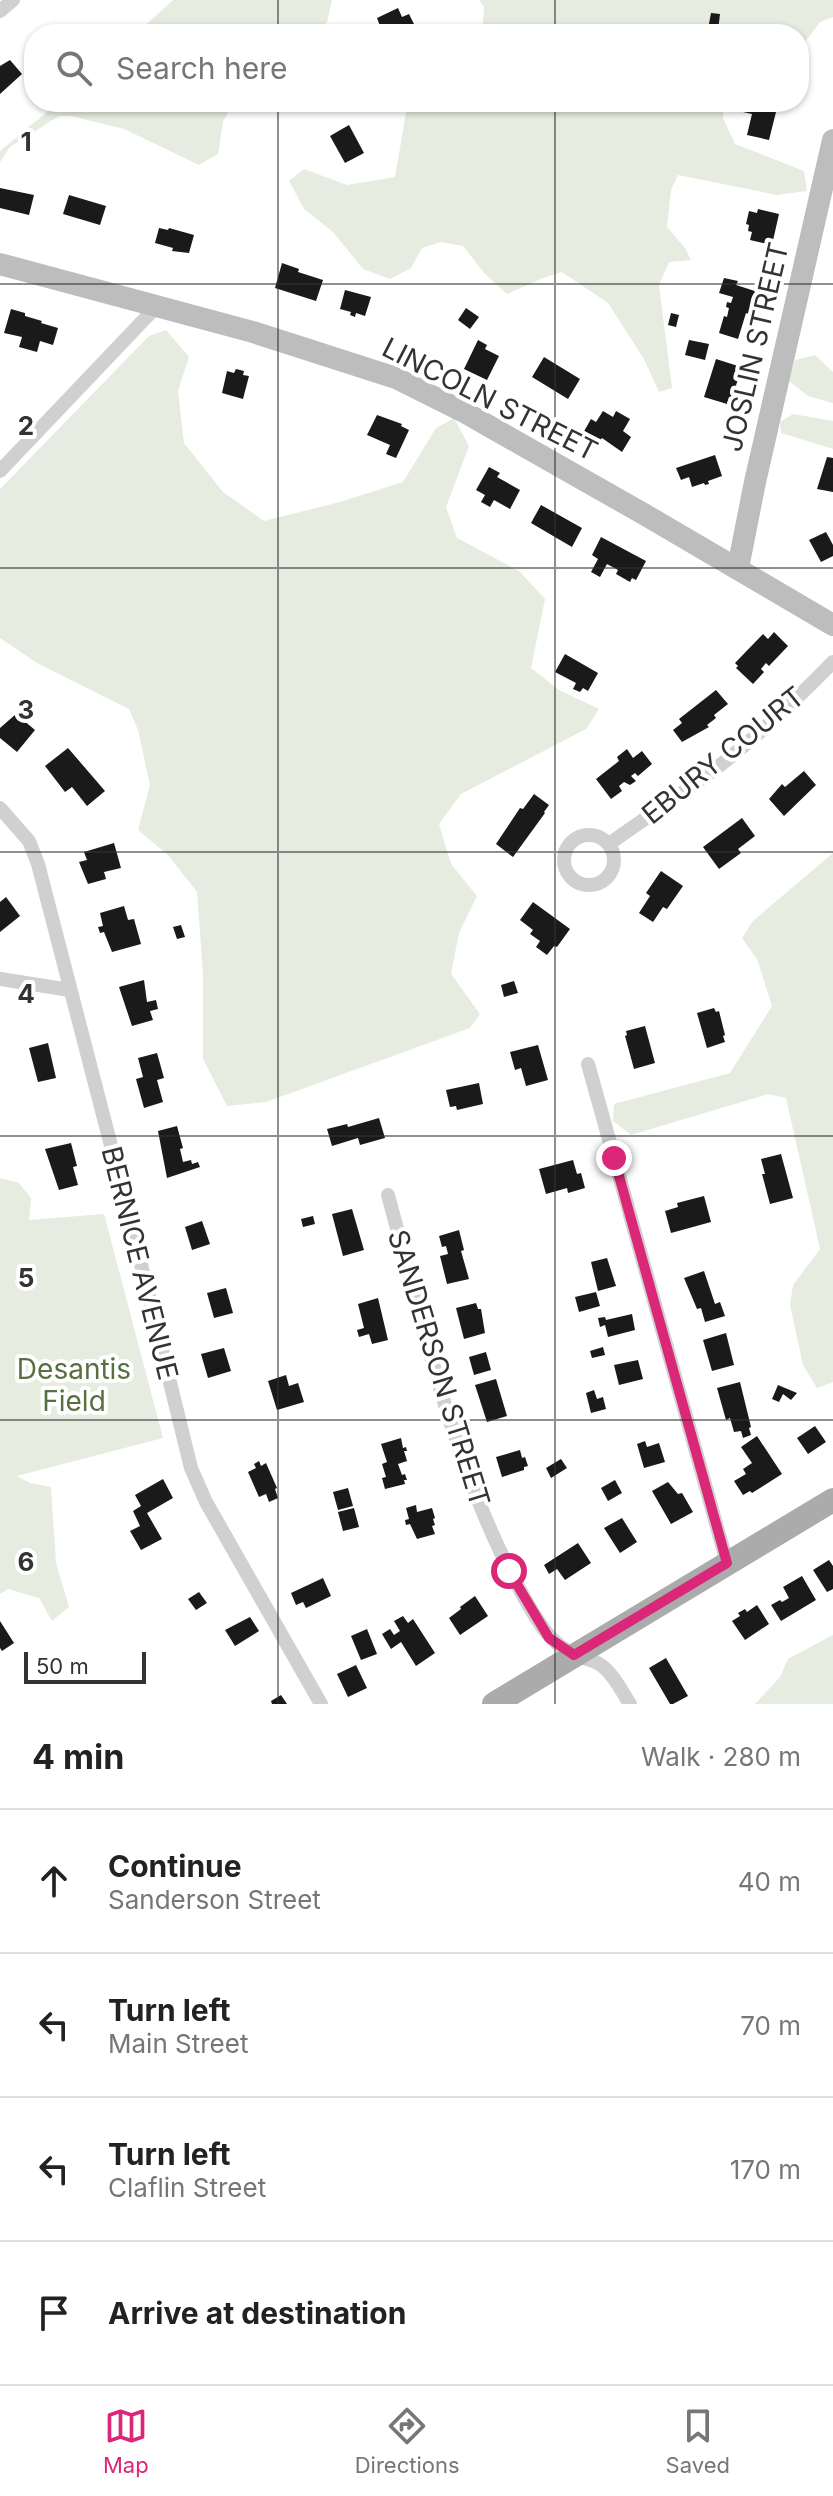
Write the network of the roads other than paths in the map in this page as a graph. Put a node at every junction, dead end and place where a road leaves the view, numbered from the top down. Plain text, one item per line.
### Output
1 (13, 0) edge
2 (0, 11) edge
3 (833, 140) edge
4 (0, 264) edge
5 (156, 307) junction
6 (0, 471) edge
7 (738, 568) junction
8 (833, 625) edge
9 (833, 662) edge
10 (0, 808) edge
11 (609, 844) dead end
12 (0, 979) edge
13 (70, 990) junction
14 (588, 1064) dead end
15 (388, 1195) dead end
16 (833, 1500) edge
17 (727, 1563) junction
18 (574, 1655) junction
19 (321, 1704) edge
20 (494, 1704) edge
21 (630, 1704) edge

1 - 2 street
3 - 7 street, JOSLIN STREET
4 - 5 street, LINCOLN STREET
5 - 6 street
5 - 7 street, LINCOLN STREET
7 - 8 street, LINCOLN STREET
9 - 11 street, EBURY COURT
10 - 13 street, BERNICE AVENUE
12 - 13 street
13 - 19 street, BERNICE AVENUE
14 - 17 street
15 - 18 street, SANDERSON STREET
16 - 17 main road
17 - 18 main road
18 - 20 main road
18 - 21 street, SANDERSON STREET

